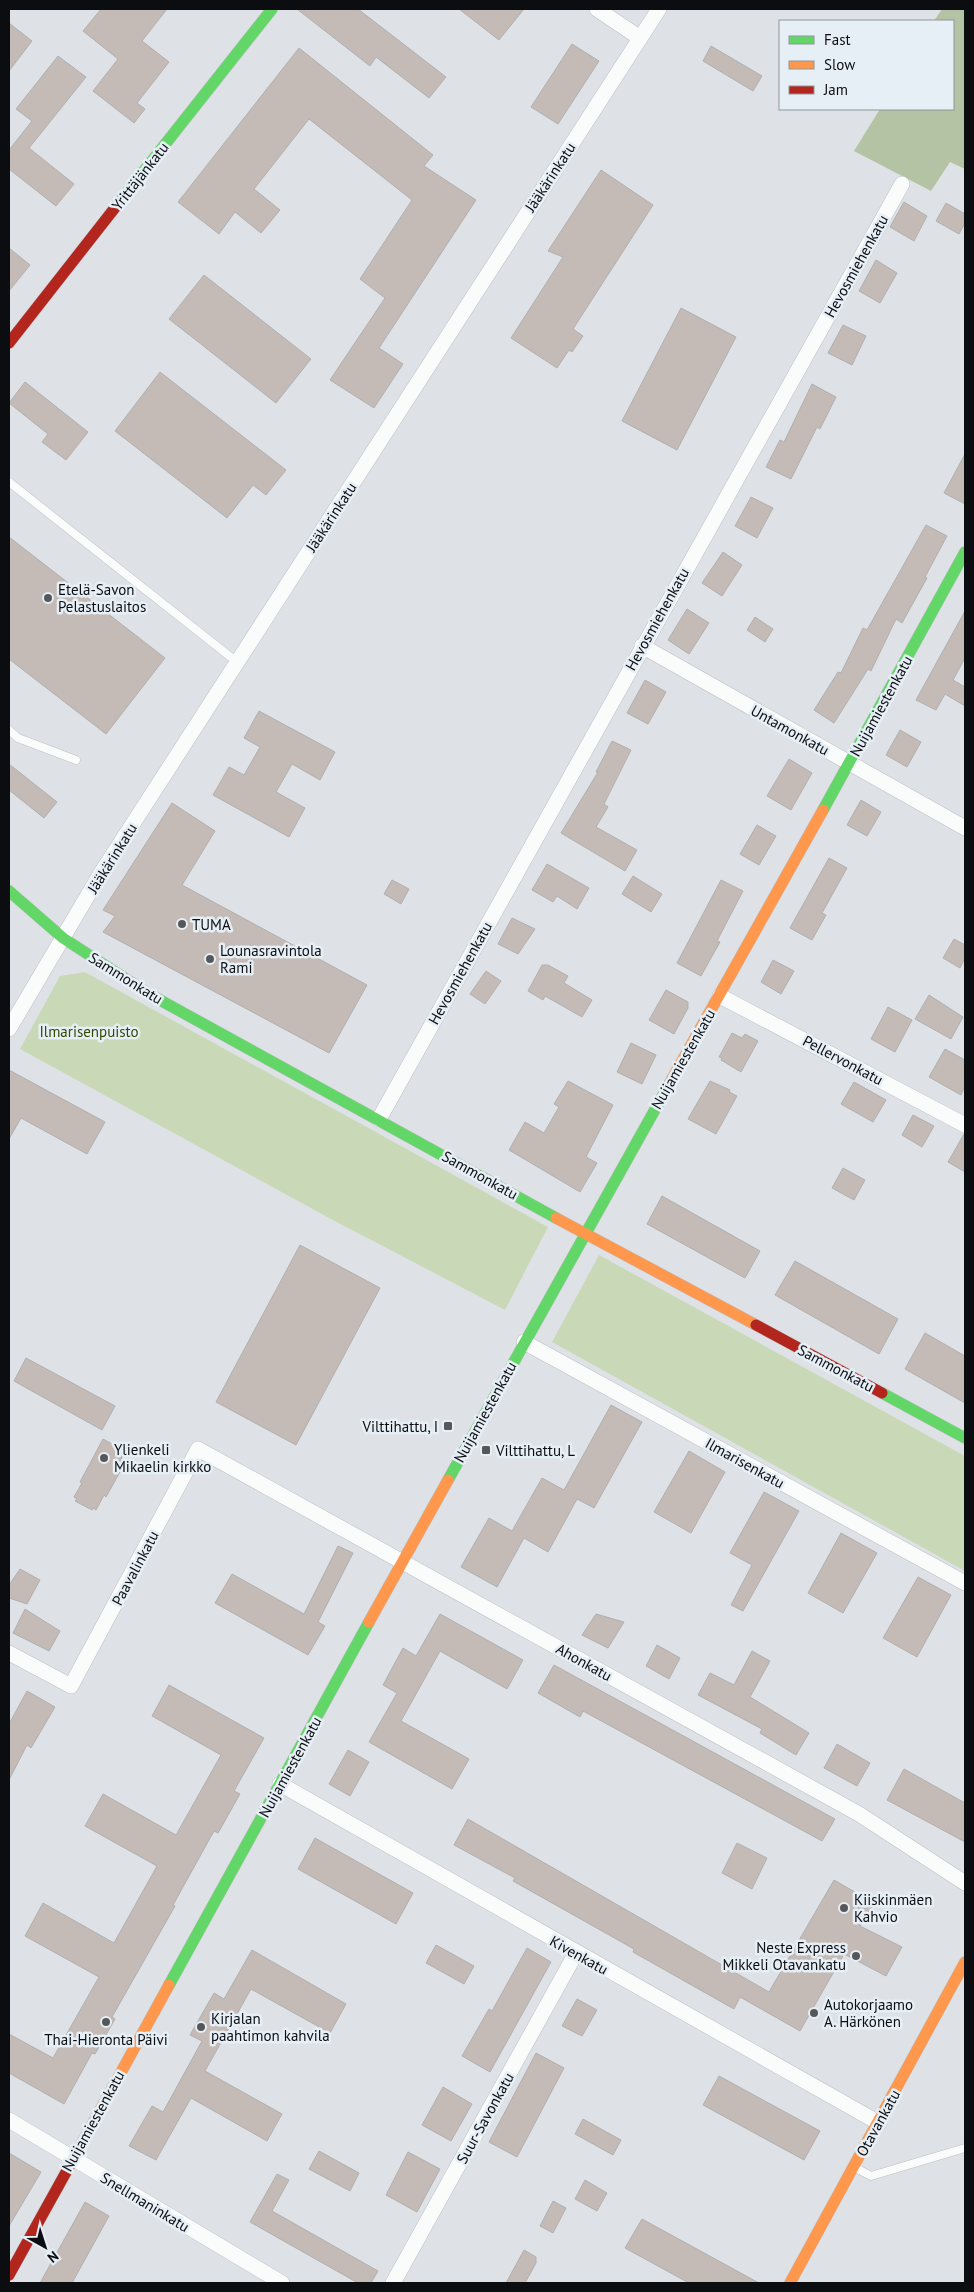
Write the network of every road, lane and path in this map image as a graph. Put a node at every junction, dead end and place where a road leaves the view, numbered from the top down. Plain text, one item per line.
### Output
1 (272, 9) edge
2 (597, 9) edge
3 (659, 9) edge
4 (640, 38) junction
5 (902, 184) dead end
6 (9, 343) edge
7 (9, 482) edge
8 (965, 552) edge
9 (642, 646) junction
10 (238, 662) junction
11 (9, 730) edge
12 (76, 760) dead end
13 (849, 763) junction
14 (965, 828) edge
15 (9, 891) edge
16 (62, 938) junction
17 (720, 996) junction
18 (9, 1029) edge
19 (379, 1119) junction
20 (965, 1126) edge
21 (584, 1233) junction
22 (524, 1342) junction
23 (965, 1438) edge
24 (198, 1449) joint
25 (402, 1563) junction
26 (965, 1583) edge
27 (9, 1653) edge
28 (280, 1784) junction
29 (965, 1883) edge
30 (576, 1954) junction
31 (965, 1962) edge
32 (9, 2120) edge
33 (879, 2123) junction
34 (965, 2148) edge
35 (73, 2158) junction
36 (854, 2167) junction
37 (9, 2275) edge
38 (282, 2283) edge
39 (393, 2283) edge
40 (790, 2283) edge

1 - 6 street, Yrittäjänkatu
2 - 4 street
3 - 4 street, Jääkärinkatu
4 - 10 street, Jääkärinkatu
5 - 9 street, Hevosmiehenkatu
7 - 10 lane
8 - 13 street, Nuijamiestenkatu
9 - 13 street, Untamonkatu
9 - 19 street, Hevosmiehenkatu
10 - 16 street, Jääkärinkatu
11 - 12 lane
13 - 14 street, Untamonkatu
13 - 17 street, Nuijamiestenkatu
15 - 16 street, Sammonkatu
16 - 18 street, Jääkärinkatu
16 - 19 street, Sammonkatu
17 - 20 street, Pellervonkatu
17 - 21 street, Nuijamiestenkatu
19 - 21 street, Sammonkatu
21 - 22 street, Nuijamiestenkatu
21 - 23 street, Sammonkatu
22 - 25 street, Nuijamiestenkatu
22 - 26 street, Ilmarisenkatu
24 - 25 street, Ahonkatu
24 - 27 street, Paavalinkatu
25 - 28 street, Nuijamiestenkatu
25 - 29 street, Ahonkatu
28 - 30 street, Kivenkatu
28 - 35 street, Nuijamiestenkatu
30 - 33 street, Kivenkatu
30 - 39 street, Suur-Savonkatu
31 - 33 street, Otavankatu
32 - 35 street, Snellmaninkatu
33 - 36 street, Otavankatu
34 - 36 lane
35 - 37 street, Nuijamiestenkatu
35 - 38 street, Snellmaninkatu
36 - 40 street, Otavankatu

